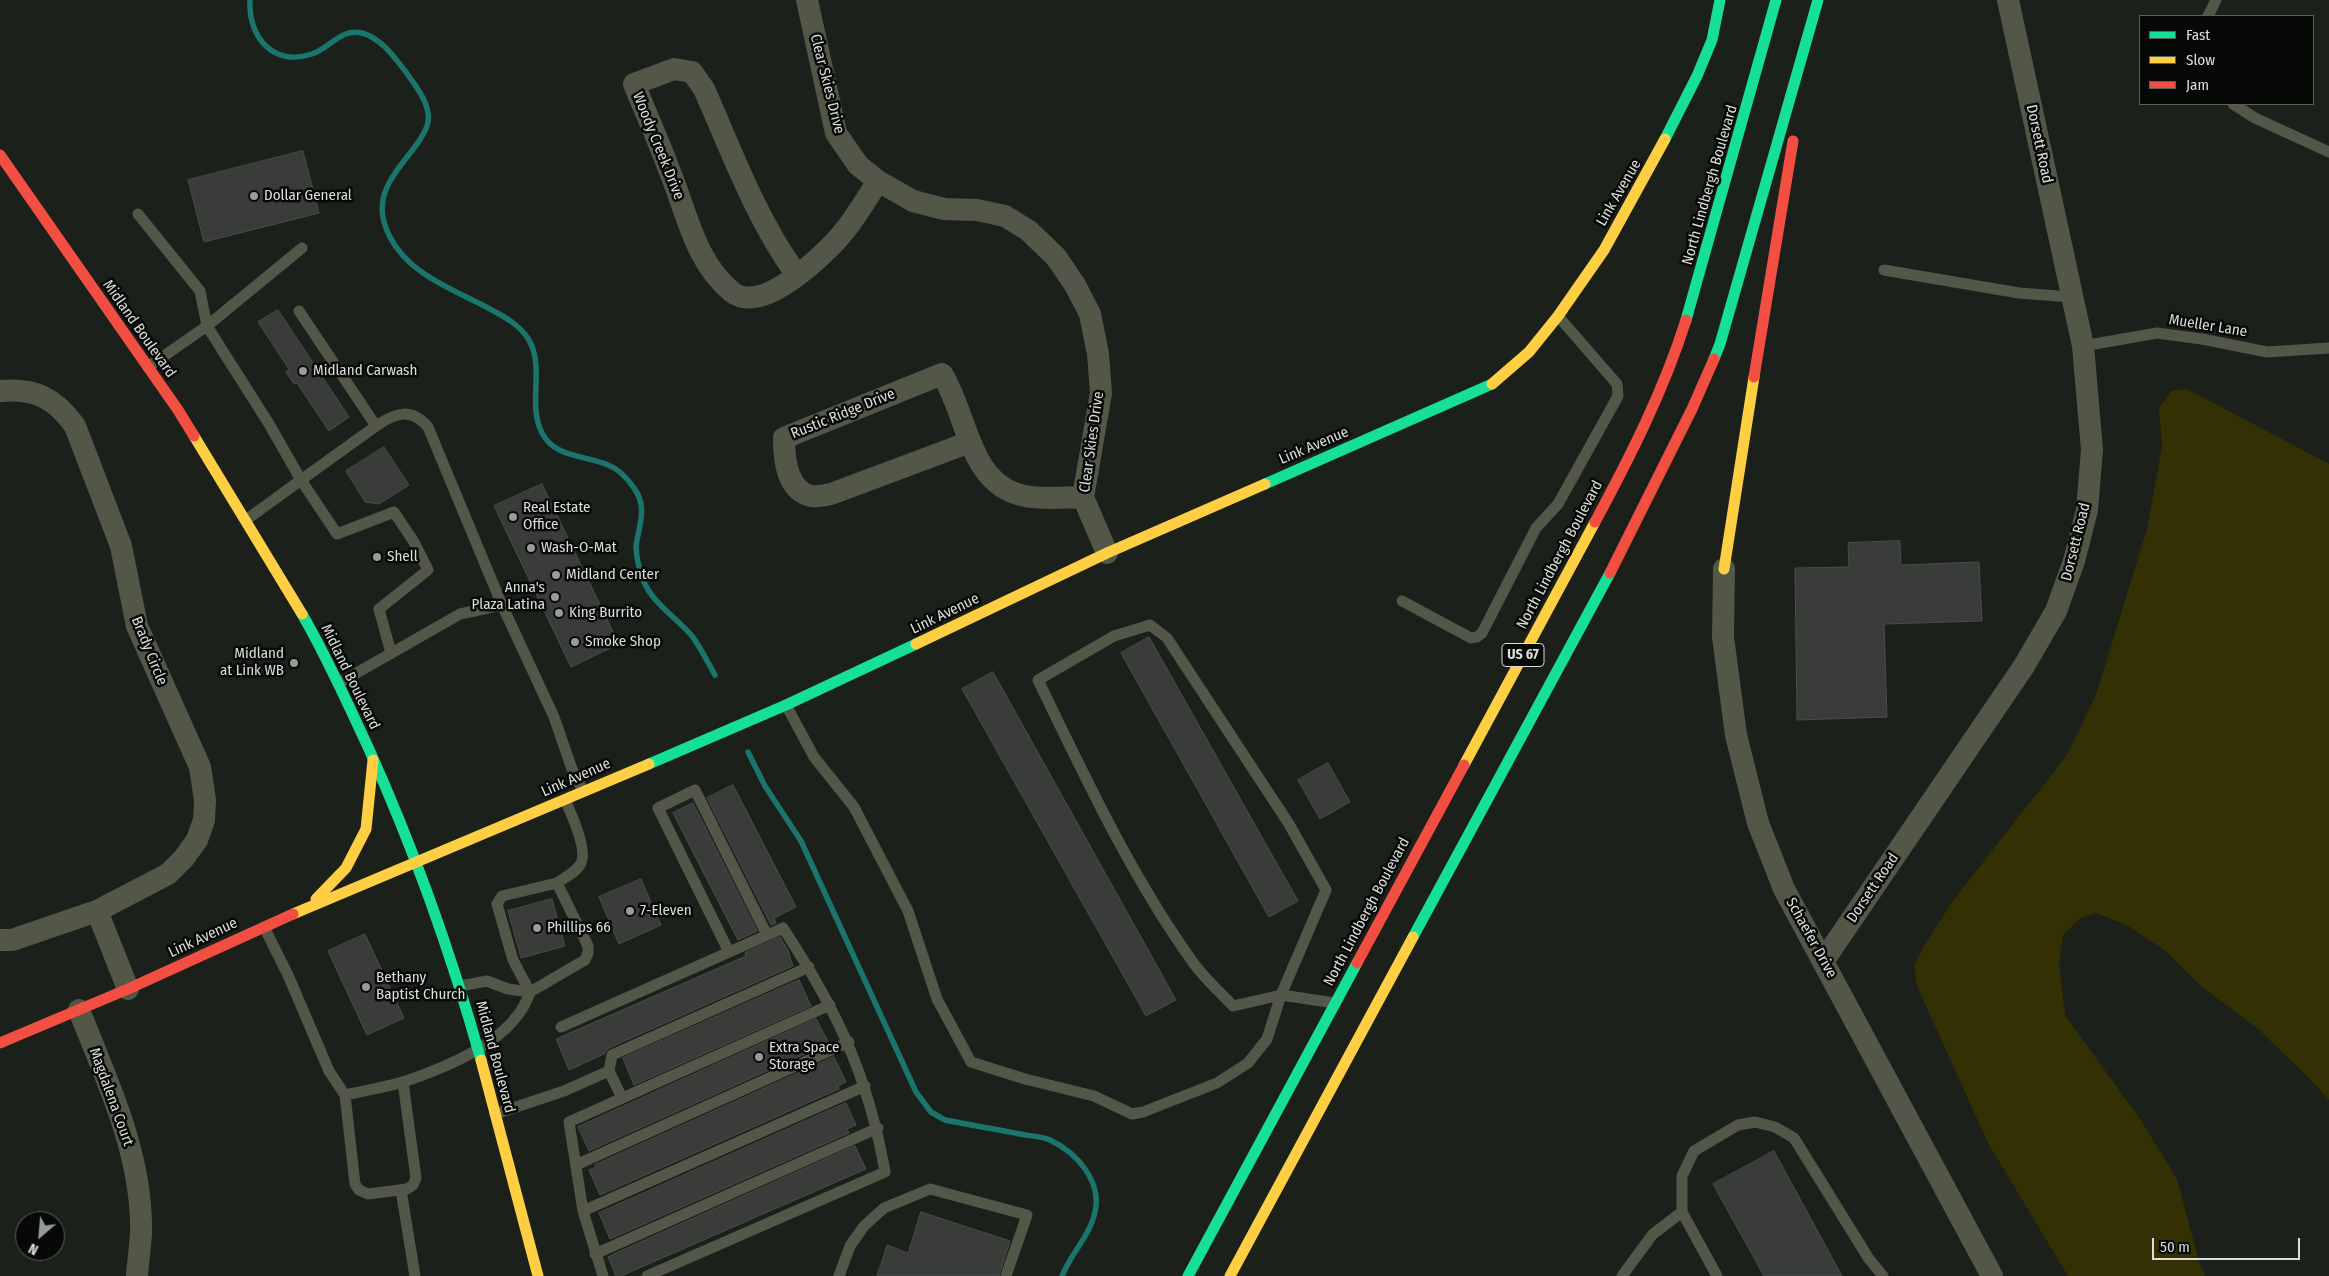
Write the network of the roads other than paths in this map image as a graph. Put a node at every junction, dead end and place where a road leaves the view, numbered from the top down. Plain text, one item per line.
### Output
1 (807, 0) edge
2 (1776, 0) edge
3 (1818, 0) edge
4 (2008, 0) edge
5 (2216, 0) edge
6 (1720, 3) edge
7 (2208, 15) edge
8 (1811, 31) junction
9 (2235, 105) edge
10 (2329, 152) edge
11 (0, 155) edge
12 (878, 181) junction
13 (138, 214) dead end
14 (302, 248) dead end
15 (1884, 270) dead end
16 (797, 275) junction
17 (2071, 296) junction
18 (299, 311) dead end
19 (1558, 316) junction
20 (207, 326) junction
21 (2083, 346) junction
22 (2329, 348) edge
23 (148, 367) junction
24 (0, 391) edge
25 (376, 426) junction
26 (970, 442) junction
27 (301, 480) junction
28 (1083, 497) junction
29 (246, 520) junction
30 (1106, 552) junction
31 (1724, 569) joint
32 (1402, 601) dead end
33 (502, 605) junction
34 (391, 653) junction
35 (339, 683) junction
36 (786, 704) junction
37 (373, 758) junction
38 (583, 791) junction
39 (565, 800) junction
40 (416, 863) junction
41 (557, 883) junction
42 (307, 908) junction
43 (98, 911) junction
44 (264, 927) junction
45 (767, 935) junction
46 (0, 940) edge
47 (728, 952) junction
48 (1824, 960) junction
49 (809, 967) junction
50 (460, 986) junction
51 (128, 989) junction
52 (530, 992) junction
53 (1282, 995) junction
54 (1335, 1003) junction
55 (830, 1005) junction
56 (79, 1010) junction
57 (561, 1027) dead end
58 (849, 1042) junction
59 (0, 1043) edge
60 (478, 1050) junction
61 (609, 1071) junction
62 (403, 1082) junction
63 (865, 1086) junction
64 (345, 1095) junction
65 (622, 1098) junction
66 (494, 1114) junction
67 (878, 1128) junction
68 (576, 1165) junction
69 (401, 1190) junction
70 (583, 1211) junction
71 (1682, 1212) junction
72 (595, 1254) junction
73 (136, 1276) edge
74 (415, 1276) edge
75 (538, 1276) edge
76 (603, 1276) edge
77 (647, 1276) edge
78 (839, 1276) edge
79 (1006, 1276) edge
80 (1188, 1276) edge
81 (1230, 1276) edge
82 (1622, 1276) edge
83 (1717, 1276) edge
84 (1883, 1276) edge
85 (1992, 1276) edge

1 - 12 street, Clear Skies Drive
2 - 54 main road, North Lindbergh Boulevard / US 67
3 - 8 main road, US 67
4 - 17 street, Dorsett Road
5 - 7 lane
6 - 19 main road, Link Avenue
8 - 31 main road
8 - 81 main road, US 67
9 - 10 lane
11 - 23 main road, Midland Boulevard
12 - 16 street, Woody Creek Drive
12 - 28 street, Clear Skies Drive
13 - 20 lane
14 - 20 lane
15 - 17 lane
16 - 16 street, Woody Creek Drive
17 - 21 street, Dorsett Road
18 - 25 lane
19 - 30 main road, Link Avenue
19 - 32 lane
20 - 23 lane
20 - 27 lane
21 - 22 lane, Mueller Lane
21 - 48 street, Dorsett Road
23 - 29 main road, Midland Boulevard
24 - 43 street, Brady Circle
25 - 27 lane
25 - 33 lane
26 - 26 street, Rustic Ridge Drive
26 - 28 street, Rustic Ridge Drive
27 - 29 lane
27 - 34 lane
28 - 30 street, Clear Skies Drive
29 - 35 main road, Midland Boulevard
30 - 36 main road, Link Avenue
31 - 48 street, Schaefer Drive
33 - 34 lane
33 - 38 lane
34 - 35 lane
35 - 37 main road, Midland Boulevard
36 - 38 main road, Link Avenue
36 - 53 lane
37 - 40 main road, Midland Boulevard
37 - 42 main road
38 - 39 main road, Link Avenue
39 - 40 main road, Link Avenue
39 - 41 lane
40 - 42 main road, Link Avenue
40 - 50 main road, Midland Boulevard
41 - 52 lane
41 - 52 lane
42 - 44 main road, Link Avenue
43 - 46 street, Brady Circle
43 - 51 street
44 - 51 main road, Link Avenue
44 - 64 lane
45 - 47 lane
45 - 47 lane
45 - 49 lane
47 - 57 lane
48 - 85 street, Schaefer Drive
49 - 55 lane
49 - 61 lane
50 - 52 lane
50 - 60 main road, Midland Boulevard
51 - 56 main road, Link Avenue
52 - 60 lane
53 - 53 lane
53 - 54 lane
54 - 80 main road, North Lindbergh Boulevard / US 67
55 - 58 lane
55 - 65 lane
56 - 59 main road, Link Avenue
56 - 73 street, Magdalena Court
58 - 63 lane
58 - 68 lane
60 - 62 lane
60 - 66 main road, Midland Boulevard
61 - 65 lane
61 - 66 lane
62 - 64 lane
62 - 69 lane
63 - 67 lane
63 - 70 lane
64 - 69 lane
65 - 68 lane
66 - 75 main road, Midland Boulevard
67 - 72 lane
67 - 77 lane
68 - 70 lane
69 - 74 lane
70 - 72 lane
71 - 82 lane
71 - 83 lane
71 - 84 lane
72 - 76 lane
78 - 79 lane

